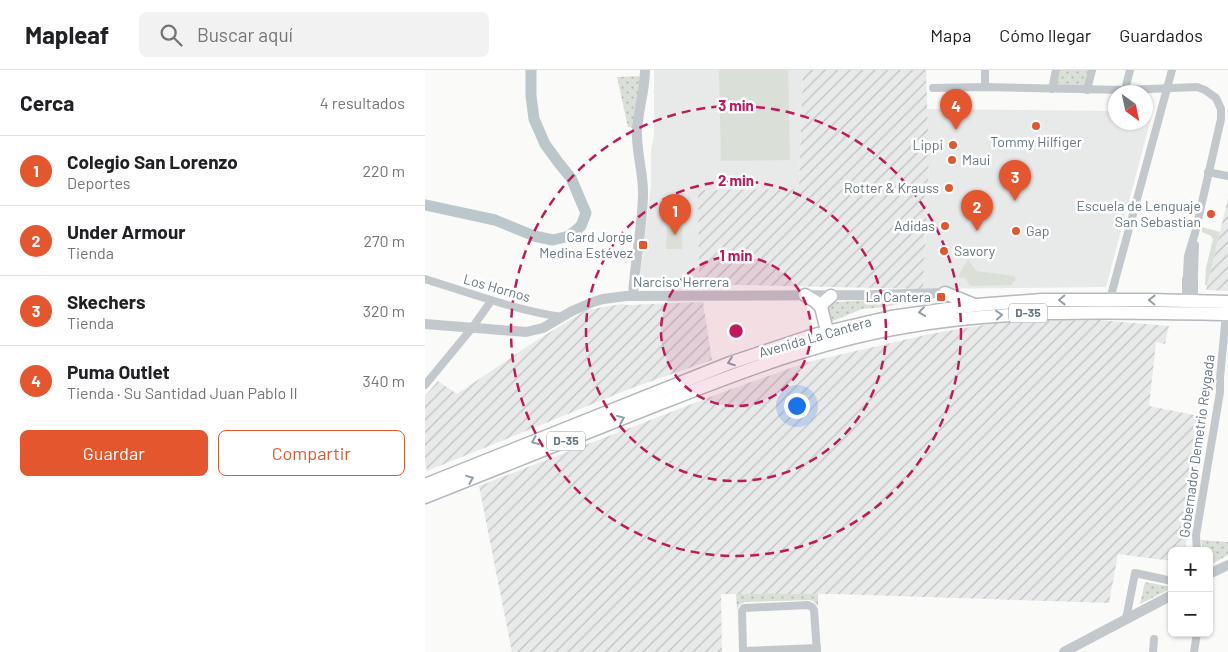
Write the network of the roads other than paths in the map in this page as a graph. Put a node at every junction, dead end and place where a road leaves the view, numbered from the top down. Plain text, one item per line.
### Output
1 (645, 70) edge
2 (985, 70) edge
3 (1056, 70) edge
4 (1092, 70) edge
5 (1130, 70) edge
6 (1172, 70) edge
7 (1126, 85) edge
8 (985, 87) junction
9 (933, 88) dead end
10 (1166, 88) junction
11 (1052, 89) junction
12 (1153, 89) edge
13 (1087, 90) junction
14 (1108, 90) edge
15 (1224, 108) edge
16 (1208, 172) junction
17 (1228, 176) edge
18 (425, 279) edge
19 (945, 293) junction
20 (633, 295) junction
21 (805, 295) junction
22 (831, 296) junction
23 (1111, 300) junction
24 (491, 301) junction
25 (977, 305) junction
26 (821, 307) junction
27 (1190, 307) junction
28 (1227, 310) edge
29 (952, 314) junction
30 (562, 317) junction
31 (425, 324) edge
32 (472, 328) junction
33 (832, 337) junction
34 (425, 385) edge
35 (425, 485) edge
36 (425, 497) edge
37 (1197, 547) edge
38 (1228, 565) edge
39 (1213, 572) edge
40 (1168, 581) edge
41 (1168, 597) edge
42 (1126, 619) junction
43 (1196, 637) edge
44 (1155, 639) dead end
45 (817, 650) edge
46 (743, 652) edge
47 (1064, 652) edge
48 (1153, 652) edge
49 (1194, 652) edge

1 - 20 street
2 - 8 street
3 - 11 street
4 - 13 street
5 - 7 street
6 - 10 street
8 - 9 street
8 - 11 street
10 - 12 street
10 - 15 street
10 - 23 street
11 - 13 street
13 - 14 street
15 - 16 street
16 - 17 street
16 - 27 street
18 - 24 street, Los Hornos
19 - 22 street, Narciso Herrera
19 - 25 highway
19 - 29 highway
20 - 21 street, Narciso Herrera
20 - 30 street, Narciso Herrera
21 - 22 street, Narciso Herrera
21 - 26 highway
22 - 26 highway
23 -> 25 highway, Avenida La Cantera / D-35
27 -> 23 highway, Avenida La Cantera / D-35
24 - 30 street, Los Hornos
24 - 32 street
25 - 29 highway, Avenida La Cantera / D-35
26 - 33 highway
27 - 28 highway, Avenida La Cantera / D-35
29 -> 27 highway, Avenida La Cantera / D-35
28 - 37 street, Gobernador Demetrio Reygada
29 - 33 highway, Avenida La Cantera / D-35
30 - 32 street, Narciso Herrera
31 - 32 street, Narciso Herrera
32 - 34 street
33 -> 35 highway, Avenida La Cantera / D-35
36 -> 33 highway, Avenida La Cantera / D-35
38 - 39 street
40 - 42 street
41 - 42 street
42 - 47 street
43 - 49 street
44 - 48 street
45 - 46 street
45 - 46 street

